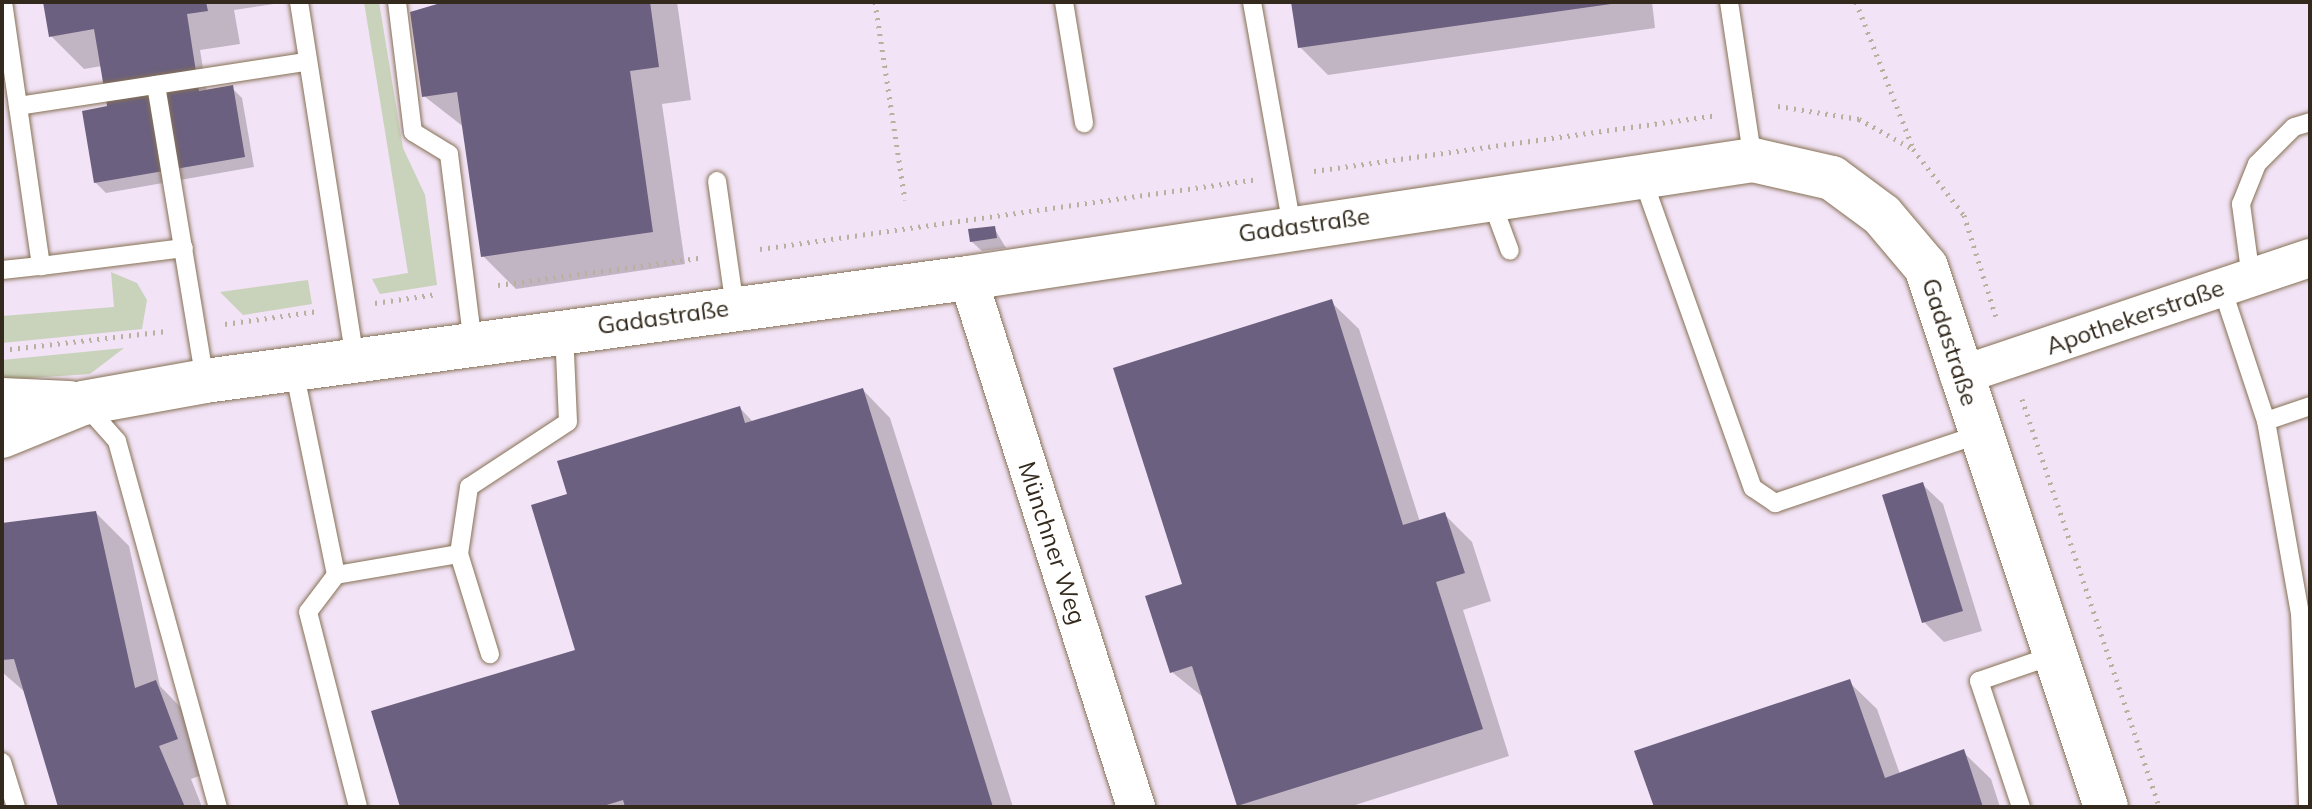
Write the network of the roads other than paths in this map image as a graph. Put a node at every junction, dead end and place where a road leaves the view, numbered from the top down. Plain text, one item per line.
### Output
1 (3, 2) edge
2 (299, 2) edge
3 (397, 2) edge
4 (1064, 2) edge
5 (1252, 2) edge
6 (1729, 2) edge
7 (307, 62) junction
8 (156, 85) junction
9 (18, 106) junction
10 (2310, 122) edge
11 (1084, 123) dead end
12 (1753, 160) junction
13 (1642, 177) junction
14 (717, 181) dead end
15 (1490, 197) junction
16 (1292, 227) junction
17 (184, 248) junction
18 (1510, 251) dead end
19 (2310, 258) edge
20 (41, 266) junction
21 (2, 270) edge
22 (968, 278) junction
23 (2236, 283) junction
24 (735, 307) junction
25 (564, 331) junction
26 (473, 343) junction
27 (355, 359) junction
28 (294, 370) junction
29 (1959, 376) junction
30 (205, 381) junction
31 (2, 400) edge
32 (83, 403) junction
33 (2310, 406) edge
34 (2266, 421) junction
35 (1980, 434) junction
36 (2, 436) edge
37 (459, 554) junction
38 (336, 575) junction
39 (490, 654) dead end
40 (2054, 655) junction
41 (2, 762) edge
42 (16, 807) edge
43 (218, 807) edge
44 (358, 807) edge
45 (1136, 807) edge
46 (2021, 807) edge
47 (2106, 807) edge
48 (2308, 807) edge

1 - 9 lane
2 - 7 lane
3 - 26 lane
4 - 11 lane
5 - 16 lane
6 - 12 lane
7 - 8 lane
7 - 27 lane
8 - 9 lane
8 - 17 lane
9 - 20 lane
10 - 23 lane
12 - 13 street, Gadastraße
12 - 29 street, Gadastraße
13 - 15 street, Gadastraße
13 - 35 lane
14 - 24 lane
15 - 16 street, Gadastraße
15 - 18 lane
16 - 22 street, Gadastraße
17 - 20 lane
17 - 30 lane
19 - 23 street, Apothekerstraße
20 - 21 lane
22 - 24 street, Gadastraße
22 - 45 street, Münchner Weg
23 - 29 street, Apothekerstraße
23 - 34 lane
24 - 25 street, Gadastraße
25 - 26 street, Gadastraße
25 - 37 lane
26 - 27 street, Gadastraße
27 - 28 street, Gadastraße
28 - 30 street, Gadastraße
28 - 38 lane
29 - 35 street, Gadastraße
30 - 32 street, Gadastraße
31 - 32 street, Gadastraße
32 - 36 street, Gadastraße
32 - 43 lane
33 - 34 lane
34 - 48 lane
35 - 40 street, Gadastraße
37 - 38 lane
37 - 39 lane
38 - 44 lane
40 - 46 lane
40 - 47 street, Gadastraße
41 - 42 lane

